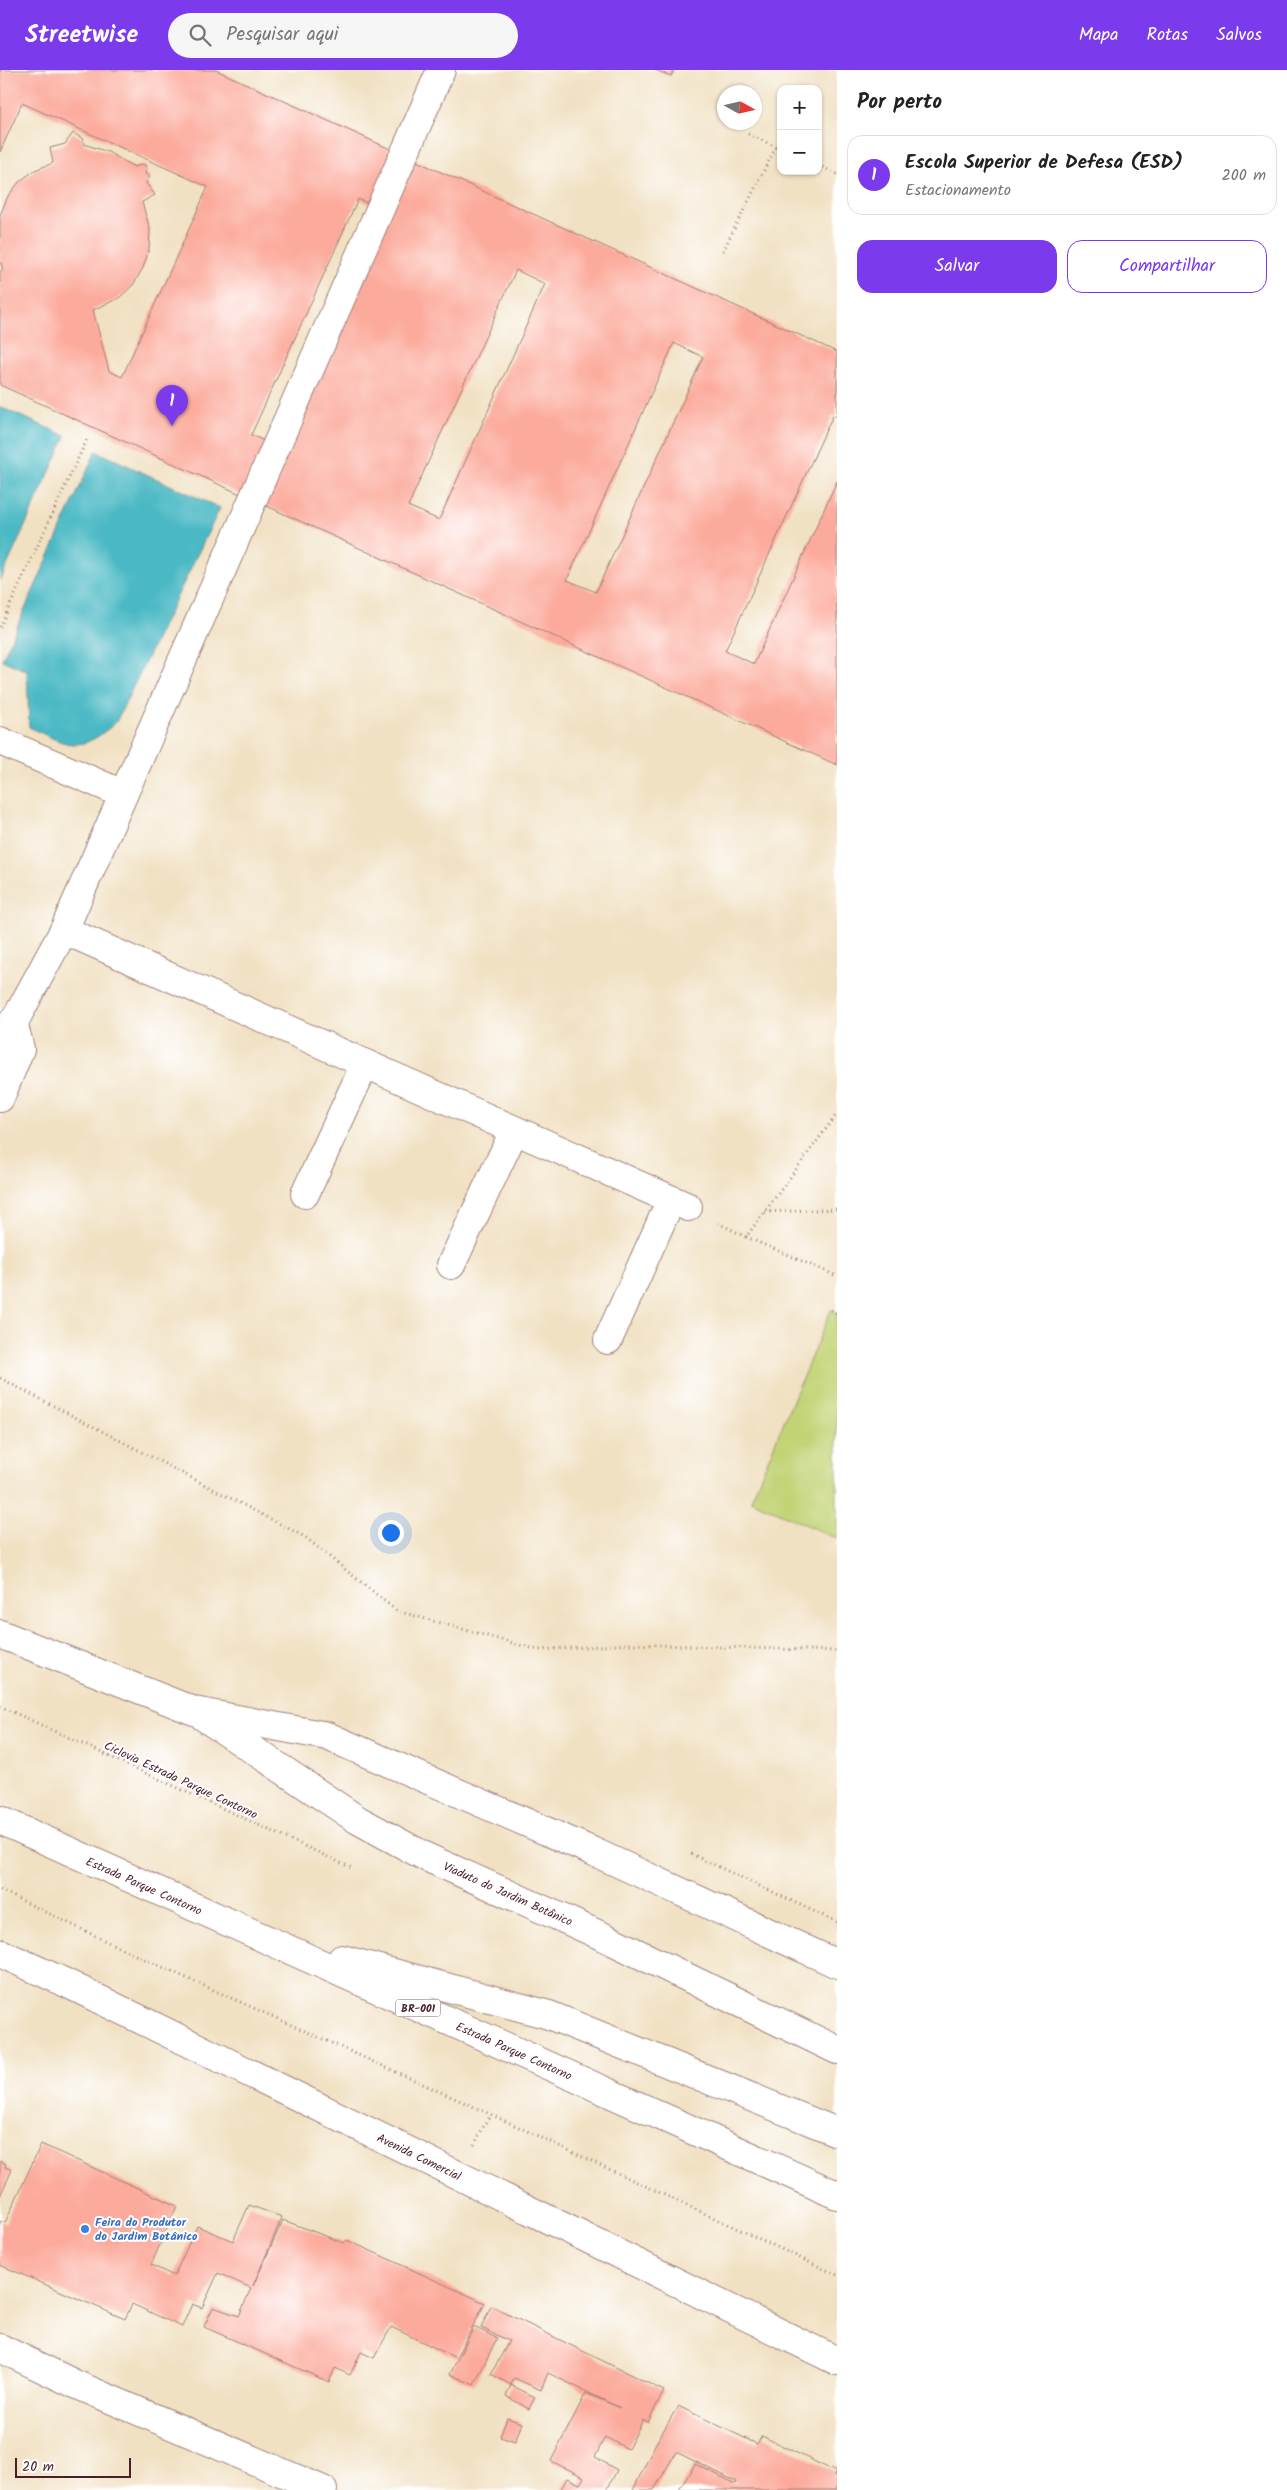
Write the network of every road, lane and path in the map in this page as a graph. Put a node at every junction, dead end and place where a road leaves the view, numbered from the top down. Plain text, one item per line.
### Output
1 (441, 70) edge
2 (748, 134) dead end
3 (776, 147) joint
4 (822, 167) edge
5 (837, 174) edge
6 (723, 251) dead end
7 (88, 437) dead end
8 (0, 627) edge
9 (0, 741) edge
10 (123, 794) junction
11 (64, 930) junction
12 (7, 1018) edge
13 (0, 1048) edge
14 (365, 1064) junction
15 (0, 1098) edge
16 (837, 1114) edge
17 (514, 1130) junction
18 (305, 1194) dead end
19 (679, 1204) junction
20 (837, 1209) edge
21 (764, 1212) junction
22 (746, 1237) junction
23 (451, 1265) dead end
24 (837, 1276) edge
25 (831, 1310) dead end
26 (837, 1313) edge
27 (608, 1340) dead end
28 (0, 1378) edge
29 (0, 1634) edge
30 (837, 1651) edge
31 (0, 1706) edge
32 (194, 1711) junction
33 (0, 1820) edge
34 (691, 1854) dead end
35 (354, 1869) dead end
36 (0, 1890) edge
37 (837, 1922) edge
38 (258, 1937) junction
39 (0, 1953) edge
40 (837, 1964) edge
41 (837, 2050) edge
42 (837, 2132) edge
43 (837, 2195) edge
44 (837, 2275) edge
45 (0, 2348) edge
46 (837, 2361) edge
47 (323, 2490) edge

1 - 10 main road
2 - 3 path
3 - 6 path
4 - 5 path
7 - 8 path
9 - 10 main road
10 - 11 main road
11 - 12 main road
11 - 14 main road
12 - 13 main road
12 - 15 main road
14 - 17 main road
14 - 18 main road
16 - 21 path
17 - 19 main road
17 - 23 main road
19 - 22 path
19 - 27 main road
20 - 21 path
21 - 22 path
22 - 24 path
25 - 26 path
28 - 30 path
29 - 32 main road
31 - 35 path, Ciclovia Estrada Parque Contorno
32 - 40 main road
32 - 41 main road, Viaduto do Jardim Botânico
33 - 38 main road, Estrada Parque Contorno / BR-001
34 - 37 path
36 - 44 path
38 - 42 main road
38 - 43 main road, Estrada Parque Contorno / BR-001
39 - 46 main road, Avenida Comercial
45 - 47 main road

